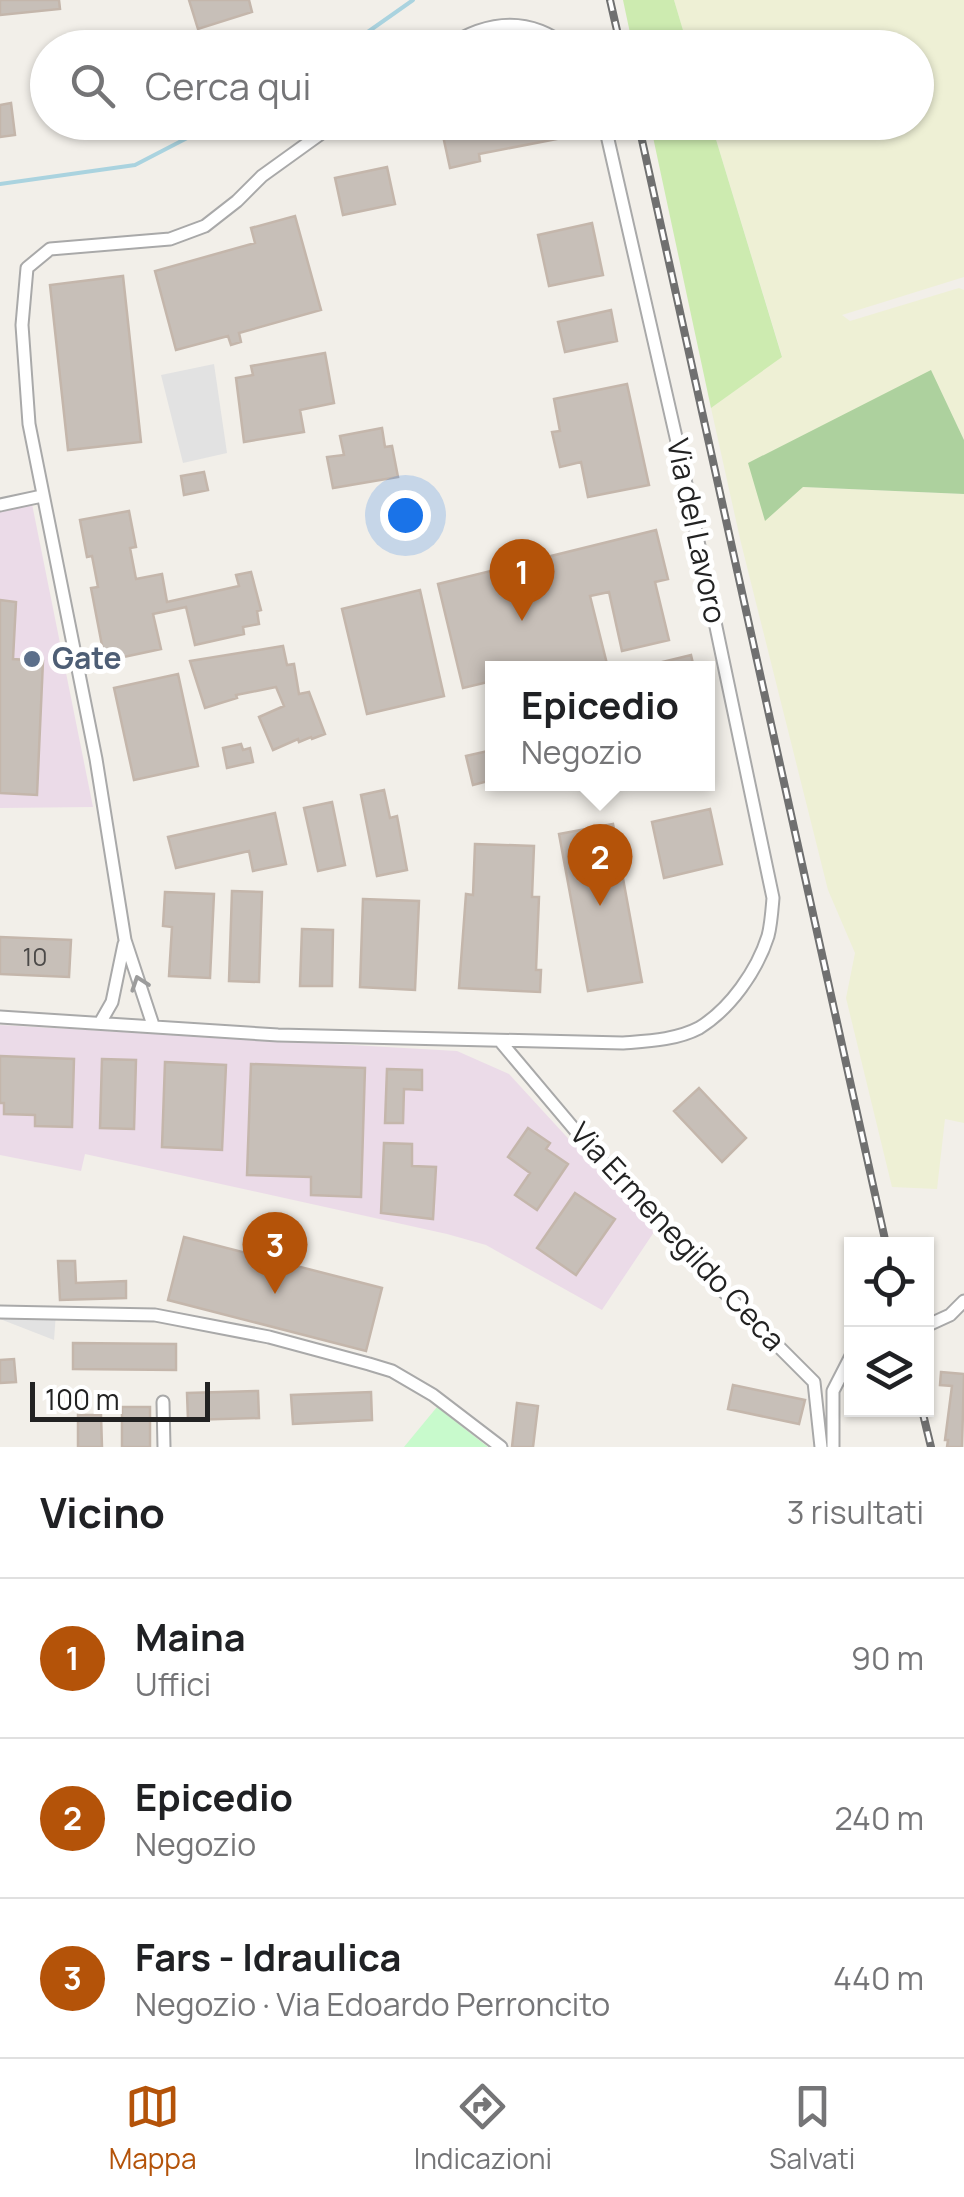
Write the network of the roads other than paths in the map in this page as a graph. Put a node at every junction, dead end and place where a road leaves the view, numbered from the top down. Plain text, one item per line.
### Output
1 (483, 30) edge
2 (536, 30) edge
3 (312, 140) edge
4 (608, 140) edge
5 (42, 496) junction
6 (0, 504) edge
7 (125, 940) junction
8 (0, 1018) edge
9 (100, 1023) junction
10 (153, 1025) junction
11 (500, 1041) junction
12 (964, 1302) edge
13 (0, 1312) edge
14 (934, 1322) edge
15 (844, 1370) edge
16 (163, 1402) dead end
17 (164, 1447) edge
18 (501, 1447) edge
19 (821, 1447) edge
20 (833, 1447) edge

1 - 2 street
3 - 5 street
4 - 11 street, Via del Lavoro
5 - 6 street
5 - 7 street
7 - 9 street
10 -> 7 street
8 - 9 street, Via del Lavoro
9 - 10 street, Via del Lavoro
10 - 11 street, Via del Lavoro
11 - 19 street, Via Ermenegildo Ceca
12 - 14 street
13 - 18 street
15 - 20 street
16 - 17 street

